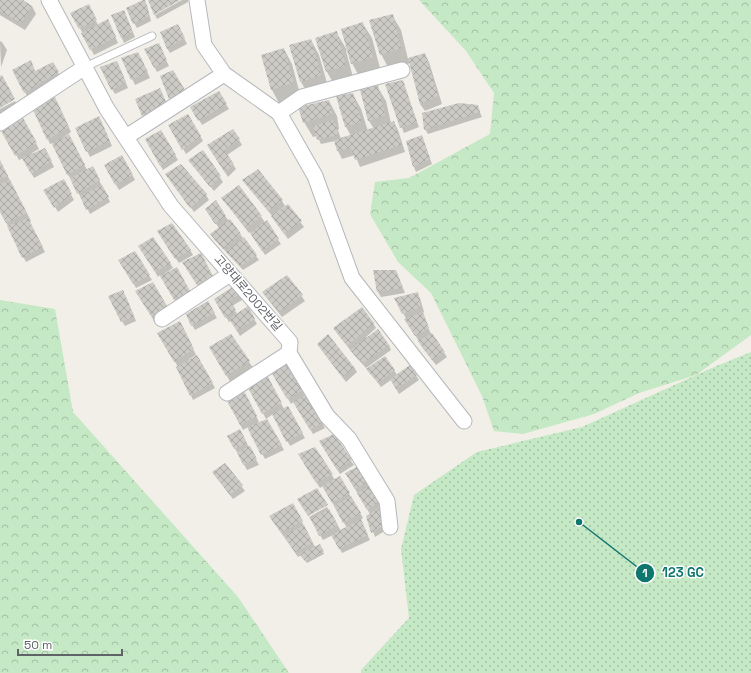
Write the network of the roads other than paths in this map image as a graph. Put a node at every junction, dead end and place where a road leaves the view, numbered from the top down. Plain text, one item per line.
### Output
1 (50, 0) edge
2 (197, 0) edge
3 (152, 36) dead end
4 (85, 67) junction
5 (402, 70) dead end
6 (224, 74) junction
7 (279, 113) junction
8 (0, 123) edge
9 (126, 137) junction
10 (230, 274) junction
11 (162, 319) dead end
12 (289, 353) junction
13 (227, 393) dead end
14 (464, 421) dead end
15 (390, 527) dead end

1 - 4 street, 고양대로2002번길
2 - 6 street
3 - 4 lane
4 - 8 street
4 - 9 street, 고양대로2002번길
5 - 7 street
6 - 7 street
6 - 9 street
7 - 14 street
9 - 10 street, 고양대로2002번길
10 - 11 street
10 - 12 street, 고양대로2002번길
12 - 13 street
12 - 15 street, 고양대로2002번길

